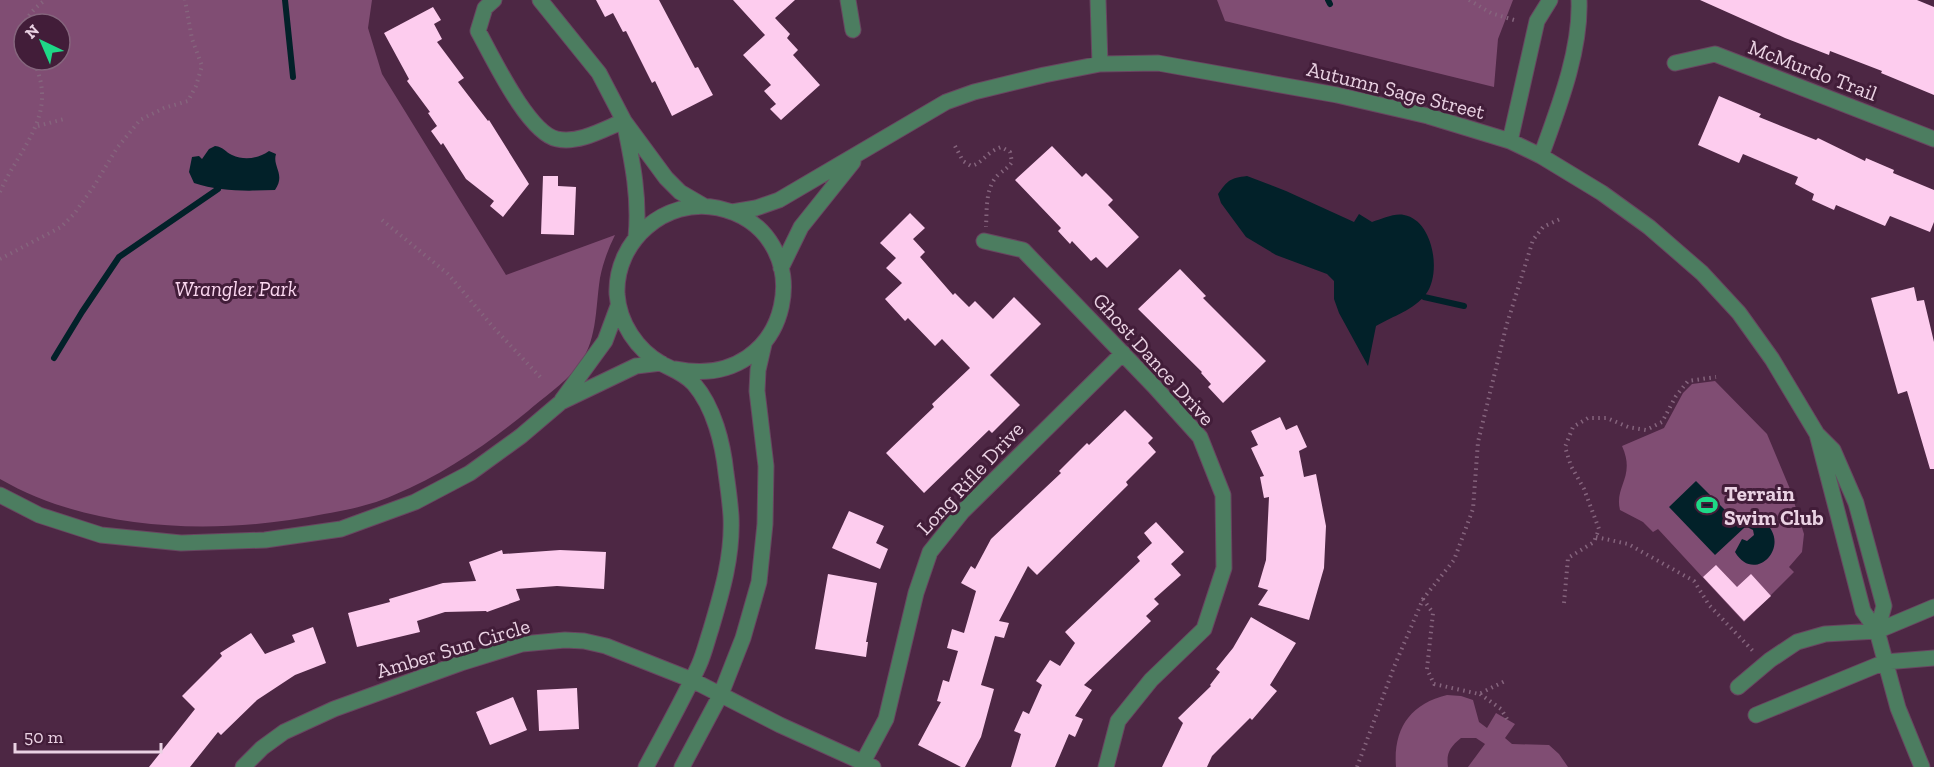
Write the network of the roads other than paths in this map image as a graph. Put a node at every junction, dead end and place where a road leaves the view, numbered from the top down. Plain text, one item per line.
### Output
1 (494, 0) edge
2 (540, 0) edge
3 (848, 0) edge
4 (1098, 0) edge
5 (1550, 0) edge
6 (1579, 0) edge
7 (853, 30) dead end
8 (1675, 63) dead end
9 (1100, 64) junction
10 (624, 121) junction
11 (1934, 139) edge
12 (1510, 141) junction
13 (860, 154) junction
14 (1541, 156) junction
15 (704, 206) junction
16 (732, 212) junction
17 (636, 237) junction
18 (984, 241) road end
19 (781, 268) junction
20 (618, 306) junction
21 (765, 343) junction
22 (1123, 353) junction
23 (669, 366) junction
24 (561, 402) junction
25 (1817, 434) junction
26 (0, 495) edge
27 (1934, 607) edge
28 (1877, 631) junction
29 (1934, 658) edge
30 (1885, 662) junction
31 (692, 680) junction
32 (1738, 687) dead end
33 (721, 694) junction
34 (1756, 715) dead end
35 (868, 765) edge
36 (243, 767) edge
37 (646, 767) edge
38 (682, 767) edge
39 (1106, 767) edge
40 (1922, 767) edge

1 - 10 street
2 - 10 street
3 - 7 street
4 - 9 street
5 - 12 street
6 - 14 street
8 - 11 street, McMurdo Trail
9 - 12 street, Autumn Sage Street
9 - 13 street, Autumn Sage Street
10 - 15 street
10 - 17 street
12 - 14 street, Autumn Sage Street
13 - 16 street, Autumn Sage Street
13 - 19 street, Autumn Sage Street
14 - 25 street, Autumn Sage Street
15 - 16 street
15 - 17 street
16 - 19 street
17 - 20 street
18 - 22 street, Ghost Dance Drive
19 - 21 street
20 - 23 street
20 - 24 street
21 - 23 street
21 - 33 street
22 - 35 street, Long Rifle Drive
22 - 39 street, Ghost Dance Drive
23 - 24 street
23 - 31 street
24 - 26 street
25 - 28 street, Autumn Sage Street
25 - 28 street, Autumn Sage Street
27 - 28 street
28 - 30 street, Autumn Sage Street
28 - 32 street
29 - 30 street
30 - 34 street
30 - 40 street, Autumn Sage Street
31 - 33 street, Amber Sun Circle
31 - 36 street, Amber Sun Circle
31 - 37 street
33 - 35 street, Amber Sun Circle
33 - 38 street

